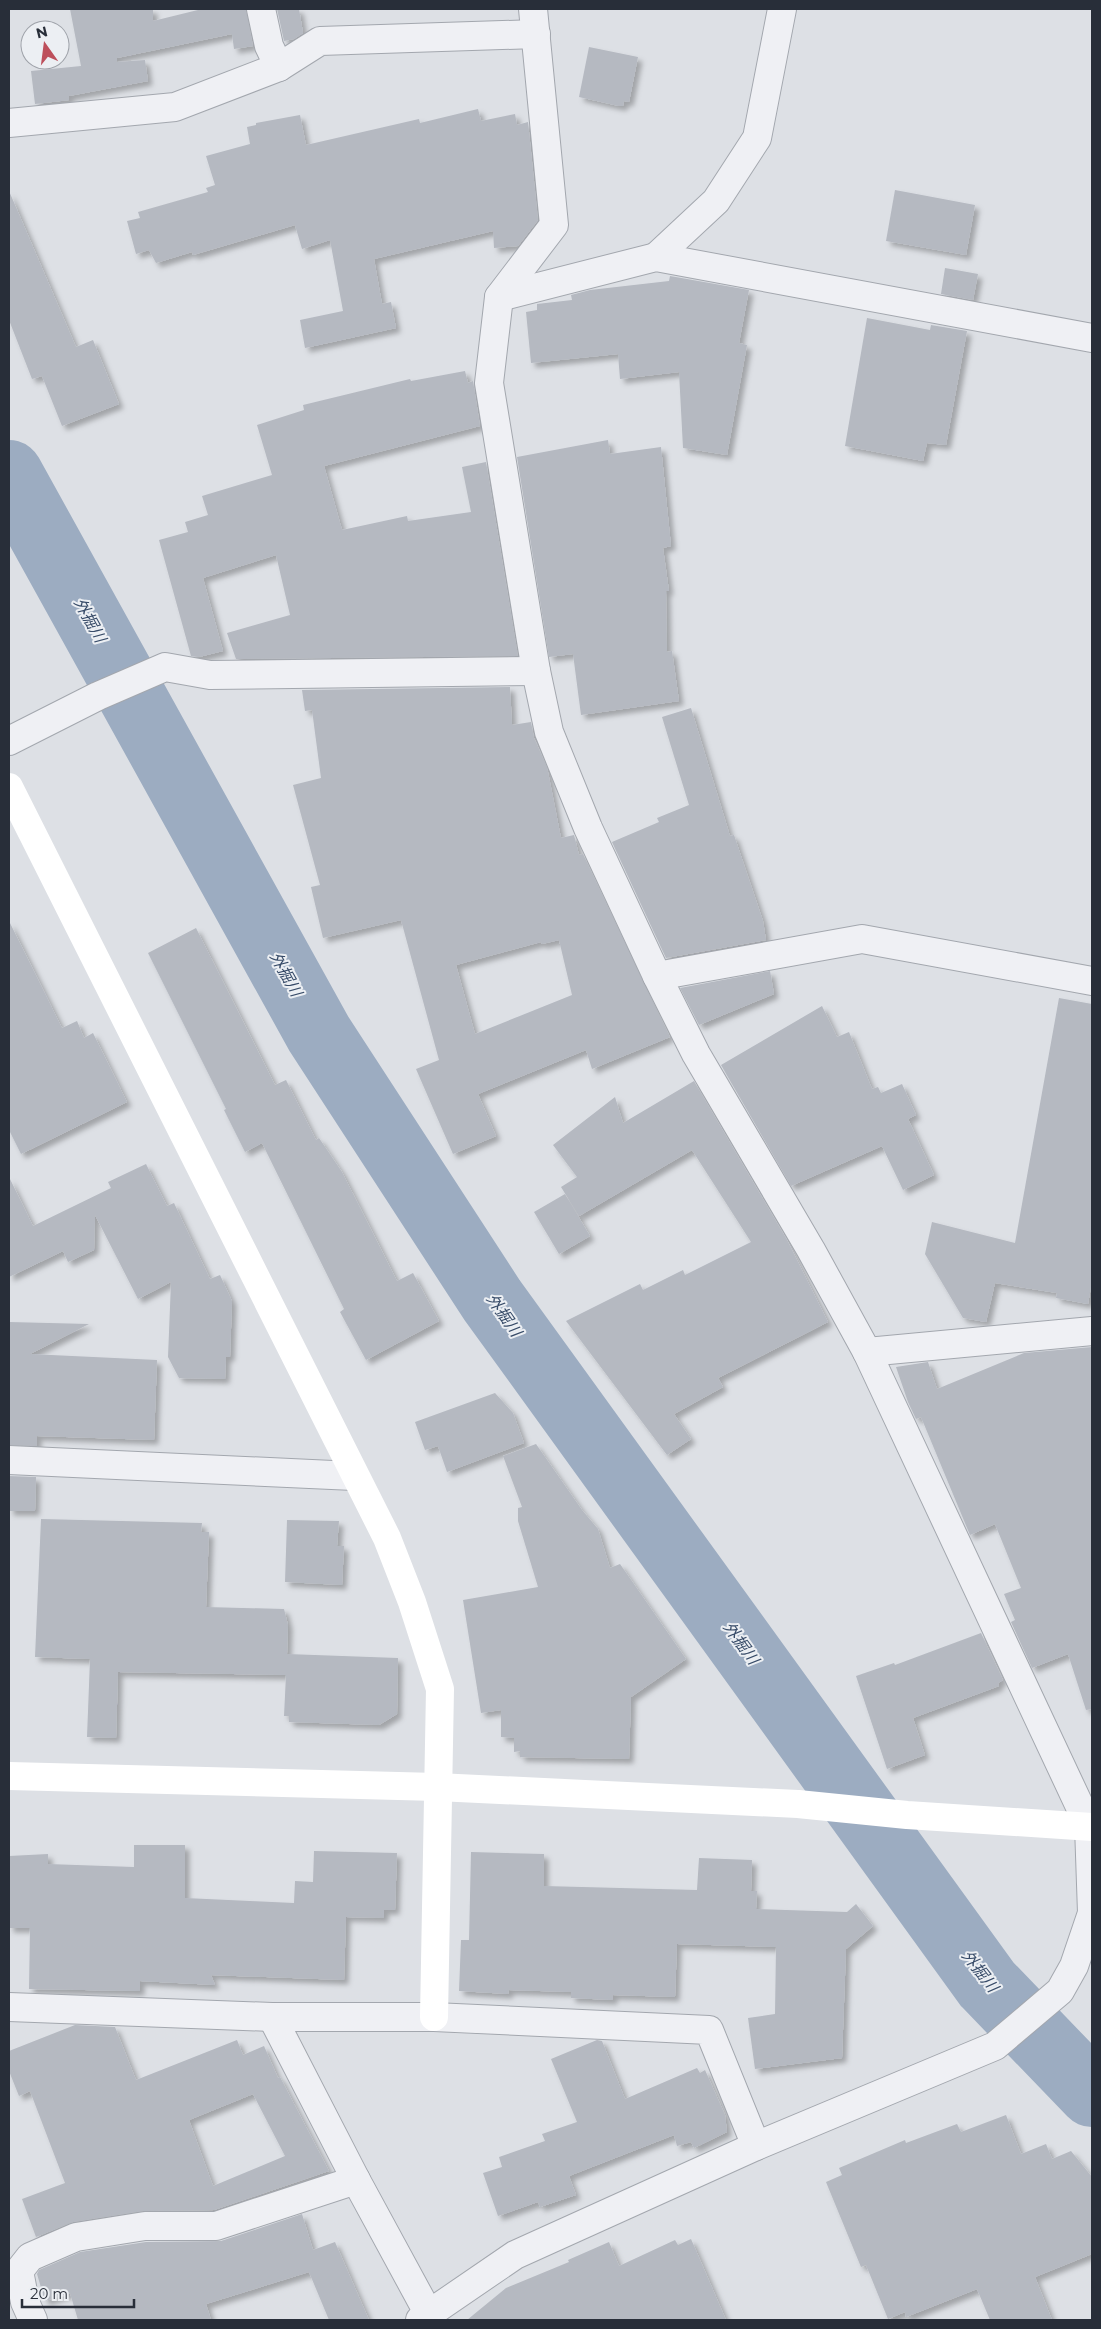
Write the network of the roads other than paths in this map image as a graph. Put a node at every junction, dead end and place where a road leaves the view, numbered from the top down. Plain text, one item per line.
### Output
1 (261, 9) edge
2 (782, 9) edge
3 (535, 21) edge
4 (279, 67) junction
5 (9, 123) edge
6 (656, 257) junction
7 (499, 297) junction
8 (1092, 338) edge
9 (536, 672) junction
10 (9, 741) edge
11 (9, 787) edge
12 (657, 976) junction
13 (1092, 981) edge
14 (1092, 1331) edge
15 (867, 1352) junction
16 (9, 1460) edge
17 (354, 1476) junction
18 (9, 1776) edge
19 (437, 1787) junction
20 (1091, 1827) edge
21 (9, 2008) edge
22 (434, 2017) junction
23 (272, 2018) junction
24 (756, 2146) junction
25 (356, 2180) junction
26 (427, 2318) edge
27 (33, 2320) edge

1 - 4 street
2 - 6 street
3 - 4 street
3 - 7 street
4 - 5 street
6 - 7 street
6 - 8 street
7 - 9 street
9 - 10 street
9 - 12 street
11 - 17 street
12 - 13 street
12 - 15 street
14 - 15 street
15 - 20 street
16 - 17 street
17 - 19 street
18 - 19 street
19 - 20 street
19 - 22 street
20 - 24 street
21 - 23 street
22 - 23 street
22 - 24 street
23 - 25 street
24 - 26 street
25 - 26 street
25 - 27 street

